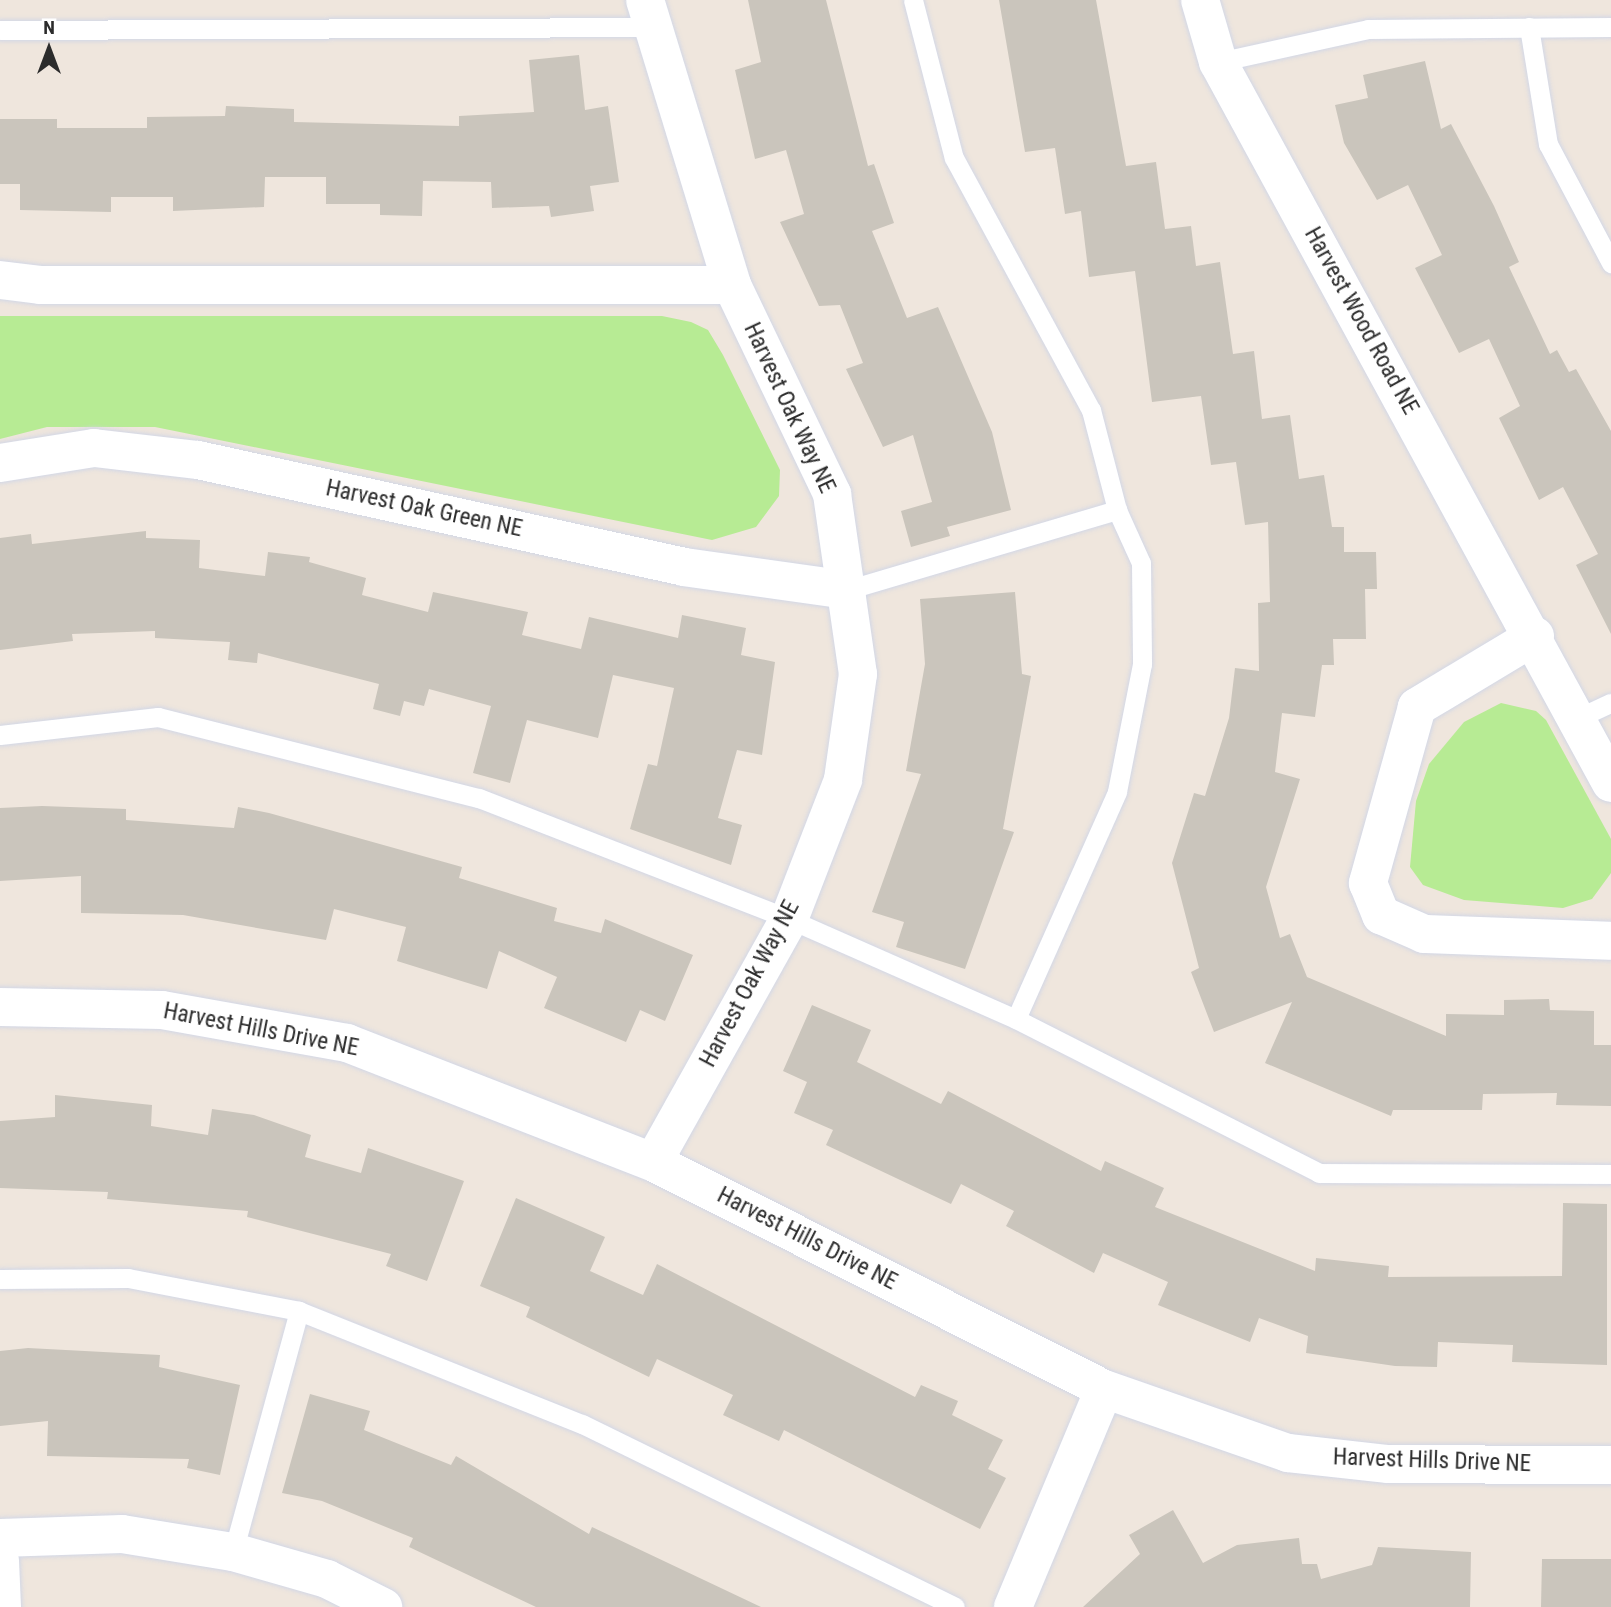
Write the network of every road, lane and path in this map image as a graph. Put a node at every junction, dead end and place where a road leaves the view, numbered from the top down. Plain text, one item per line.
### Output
1 (913, 0) edge
2 (1200, 0) edge
3 (648, 14) edge
4 (1530, 27) junction
5 (1611, 27) edge
6 (0, 30) edge
7 (1218, 62) junction
8 (1611, 263) edge
9 (0, 280) edge
10 (732, 285) junction
11 (0, 463) edge
12 (1117, 510) junction
13 (847, 590) junction
14 (1535, 636) junction
15 (1611, 703) edge
16 (1576, 719) junction
17 (0, 735) edge
18 (1611, 783) edge
19 (789, 919) junction
20 (1611, 941) edge
21 (0, 1007) edge
22 (1016, 1019) junction
23 (653, 1161) junction
24 (1611, 1174) edge
25 (0, 1279) edge
26 (299, 1311) junction
27 (1104, 1389) junction
28 (1611, 1465) edge
29 (0, 1538) edge
30 (233, 1552) junction
31 (0, 1561) edge
32 (2, 1607) edge
33 (383, 1607) edge
34 (955, 1607) edge
35 (1013, 1607) edge

1 - 12 lane
2 - 7 street, Harvest Wood Road NE
3 - 6 lane
3 - 10 street, Harvest Oak Way NE
4 - 5 lane
4 - 7 lane
4 - 8 lane
7 - 14 street, Harvest Wood Road NE
9 - 10 street
10 - 13 street, Harvest Oak Way NE
11 - 13 street, Harvest Oak Green NE
12 - 13 lane
12 - 22 lane
13 - 19 street, Harvest Oak Way NE
14 - 16 street, Harvest Wood Road NE
14 - 20 street
15 - 16 lane
16 - 18 street, Harvest Wood Road NE
17 - 19 lane
19 - 22 lane
19 - 23 street, Harvest Oak Way NE
21 - 23 street, Harvest Hills Drive NE
22 - 24 lane
23 - 27 street, Harvest Hills Drive NE
25 - 26 lane
26 - 30 lane
26 - 34 lane
27 - 28 street, Harvest Hills Drive NE
27 - 35 street
29 - 30 street
30 - 33 street
31 - 32 street

